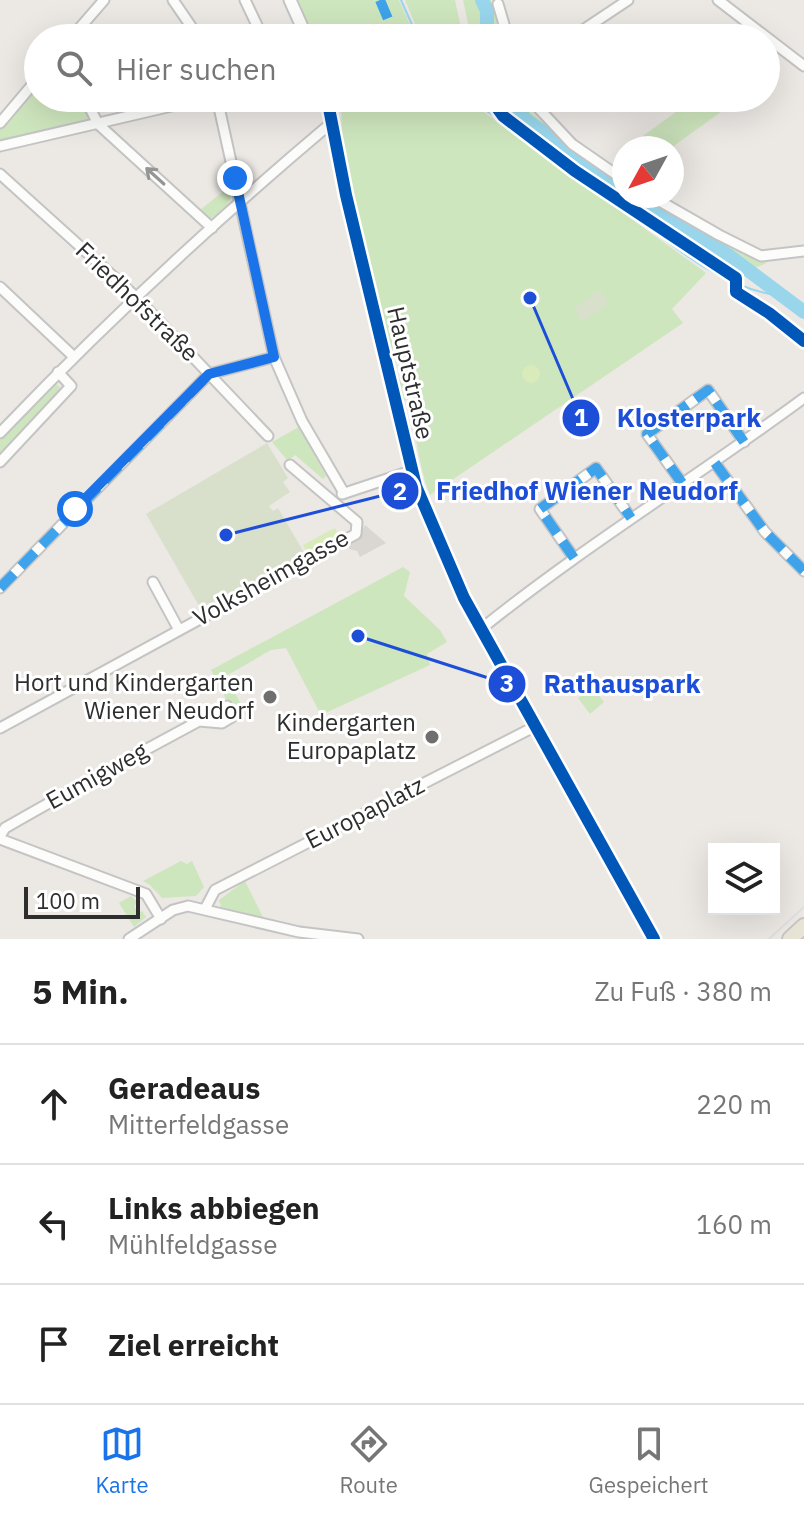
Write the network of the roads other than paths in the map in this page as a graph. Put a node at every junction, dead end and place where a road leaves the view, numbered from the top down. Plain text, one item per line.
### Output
1 (104, 0) edge
2 (173, 0) edge
3 (245, 0) edge
4 (290, 0) edge
5 (628, 0) edge
6 (718, 0) edge
7 (498, 4) dead end
8 (83, 24) edge
9 (189, 24) edge
10 (256, 24) edge
11 (301, 24) edge
12 (504, 24) edge
13 (592, 24) edge
14 (749, 24) edge
15 (780, 48) edge
16 (804, 66) edge
17 (24, 95) edge
18 (92, 112) edge
19 (148, 112) edge
20 (220, 112) edge
21 (329, 112) edge
22 (542, 112) edge
23 (0, 123) edge
24 (98, 124) junction
25 (330, 124) junction
26 (0, 146) edge
27 (612, 172) edge
28 (0, 174) edge
29 (240, 204) junction
30 (672, 208) edge
31 (212, 228) junction
32 (804, 251) edge
33 (0, 287) edge
34 (736, 292) dead end
35 (136, 297) junction
36 (804, 341) edge
37 (73, 356) junction
38 (274, 357) junction
39 (58, 372) junction
40 (209, 374) junction
41 (804, 398) edge
42 (0, 415) edge
43 (9, 423) junction
44 (0, 433) edge
45 (268, 436) dead end
46 (744, 442) junction
47 (0, 462) edge
48 (715, 463) junction
49 (290, 465) dead end
50 (411, 471) junction
51 (682, 483) junction
52 (344, 493) junction
53 (332, 500) junction
54 (631, 518) junction
55 (574, 558) junction
56 (804, 571) edge
57 (153, 582) dead end
58 (0, 588) edge
59 (481, 629) junction
60 (179, 630) junction
61 (199, 721) dead end
62 (534, 727) junction
63 (0, 728) edge
64 (0, 838) edge
65 (205, 909) junction
66 (161, 919) junction
67 (804, 926) edge
68 (129, 939) edge
69 (358, 939) edge
70 (654, 939) edge
71 (790, 939) edge

1 - 8 street
2 - 9 street
3 - 10 street
4 - 11 street
5 - 13 street
6 - 14 street
7 - 12 street
15 - 16 street
17 - 23 street
18 - 24 street
19 - 24 street
20 - 29 street
21 - 25 street, Hauptstraße
22 - 27 street
24 - 26 street
31 -> 24 street
25 - 29 street
25 - 50 street, Hauptstraße
28 - 35 street, Friedhofstraße
29 - 31 street
29 - 38 street
30 - 32 street
31 - 35 street
33 - 37 street
34 - 36 street
35 - 37 street
35 - 40 street, Friedhofstraße
37 - 39 street
38 - 40 street
38 - 52 street
39 - 43 street
39 - 47 street
40 - 45 street, Friedhofstraße
40 - 58 street
41 - 46 street
42 - 43 street
43 - 44 street
46 - 48 street
46 - 51 street
48 - 51 street
48 - 56 street
49 - 53 street
50 - 52 street
50 - 59 street, Hauptstraße
51 - 54 street
52 - 53 street
53 - 60 street, Volksheimgasse
54 - 55 street
54 - 55 street
55 - 59 street
57 - 60 street, Volksheimgasse
59 - 62 street, Hauptstraße
60 - 63 street, Volksheimgasse
61 - 64 street, Eumigweg
62 - 65 street, Europaplatz
62 - 70 street, Hauptstraße
64 - 66 street, Eumigweg
65 - 66 street
65 - 69 street
66 - 68 street
67 - 71 main road

